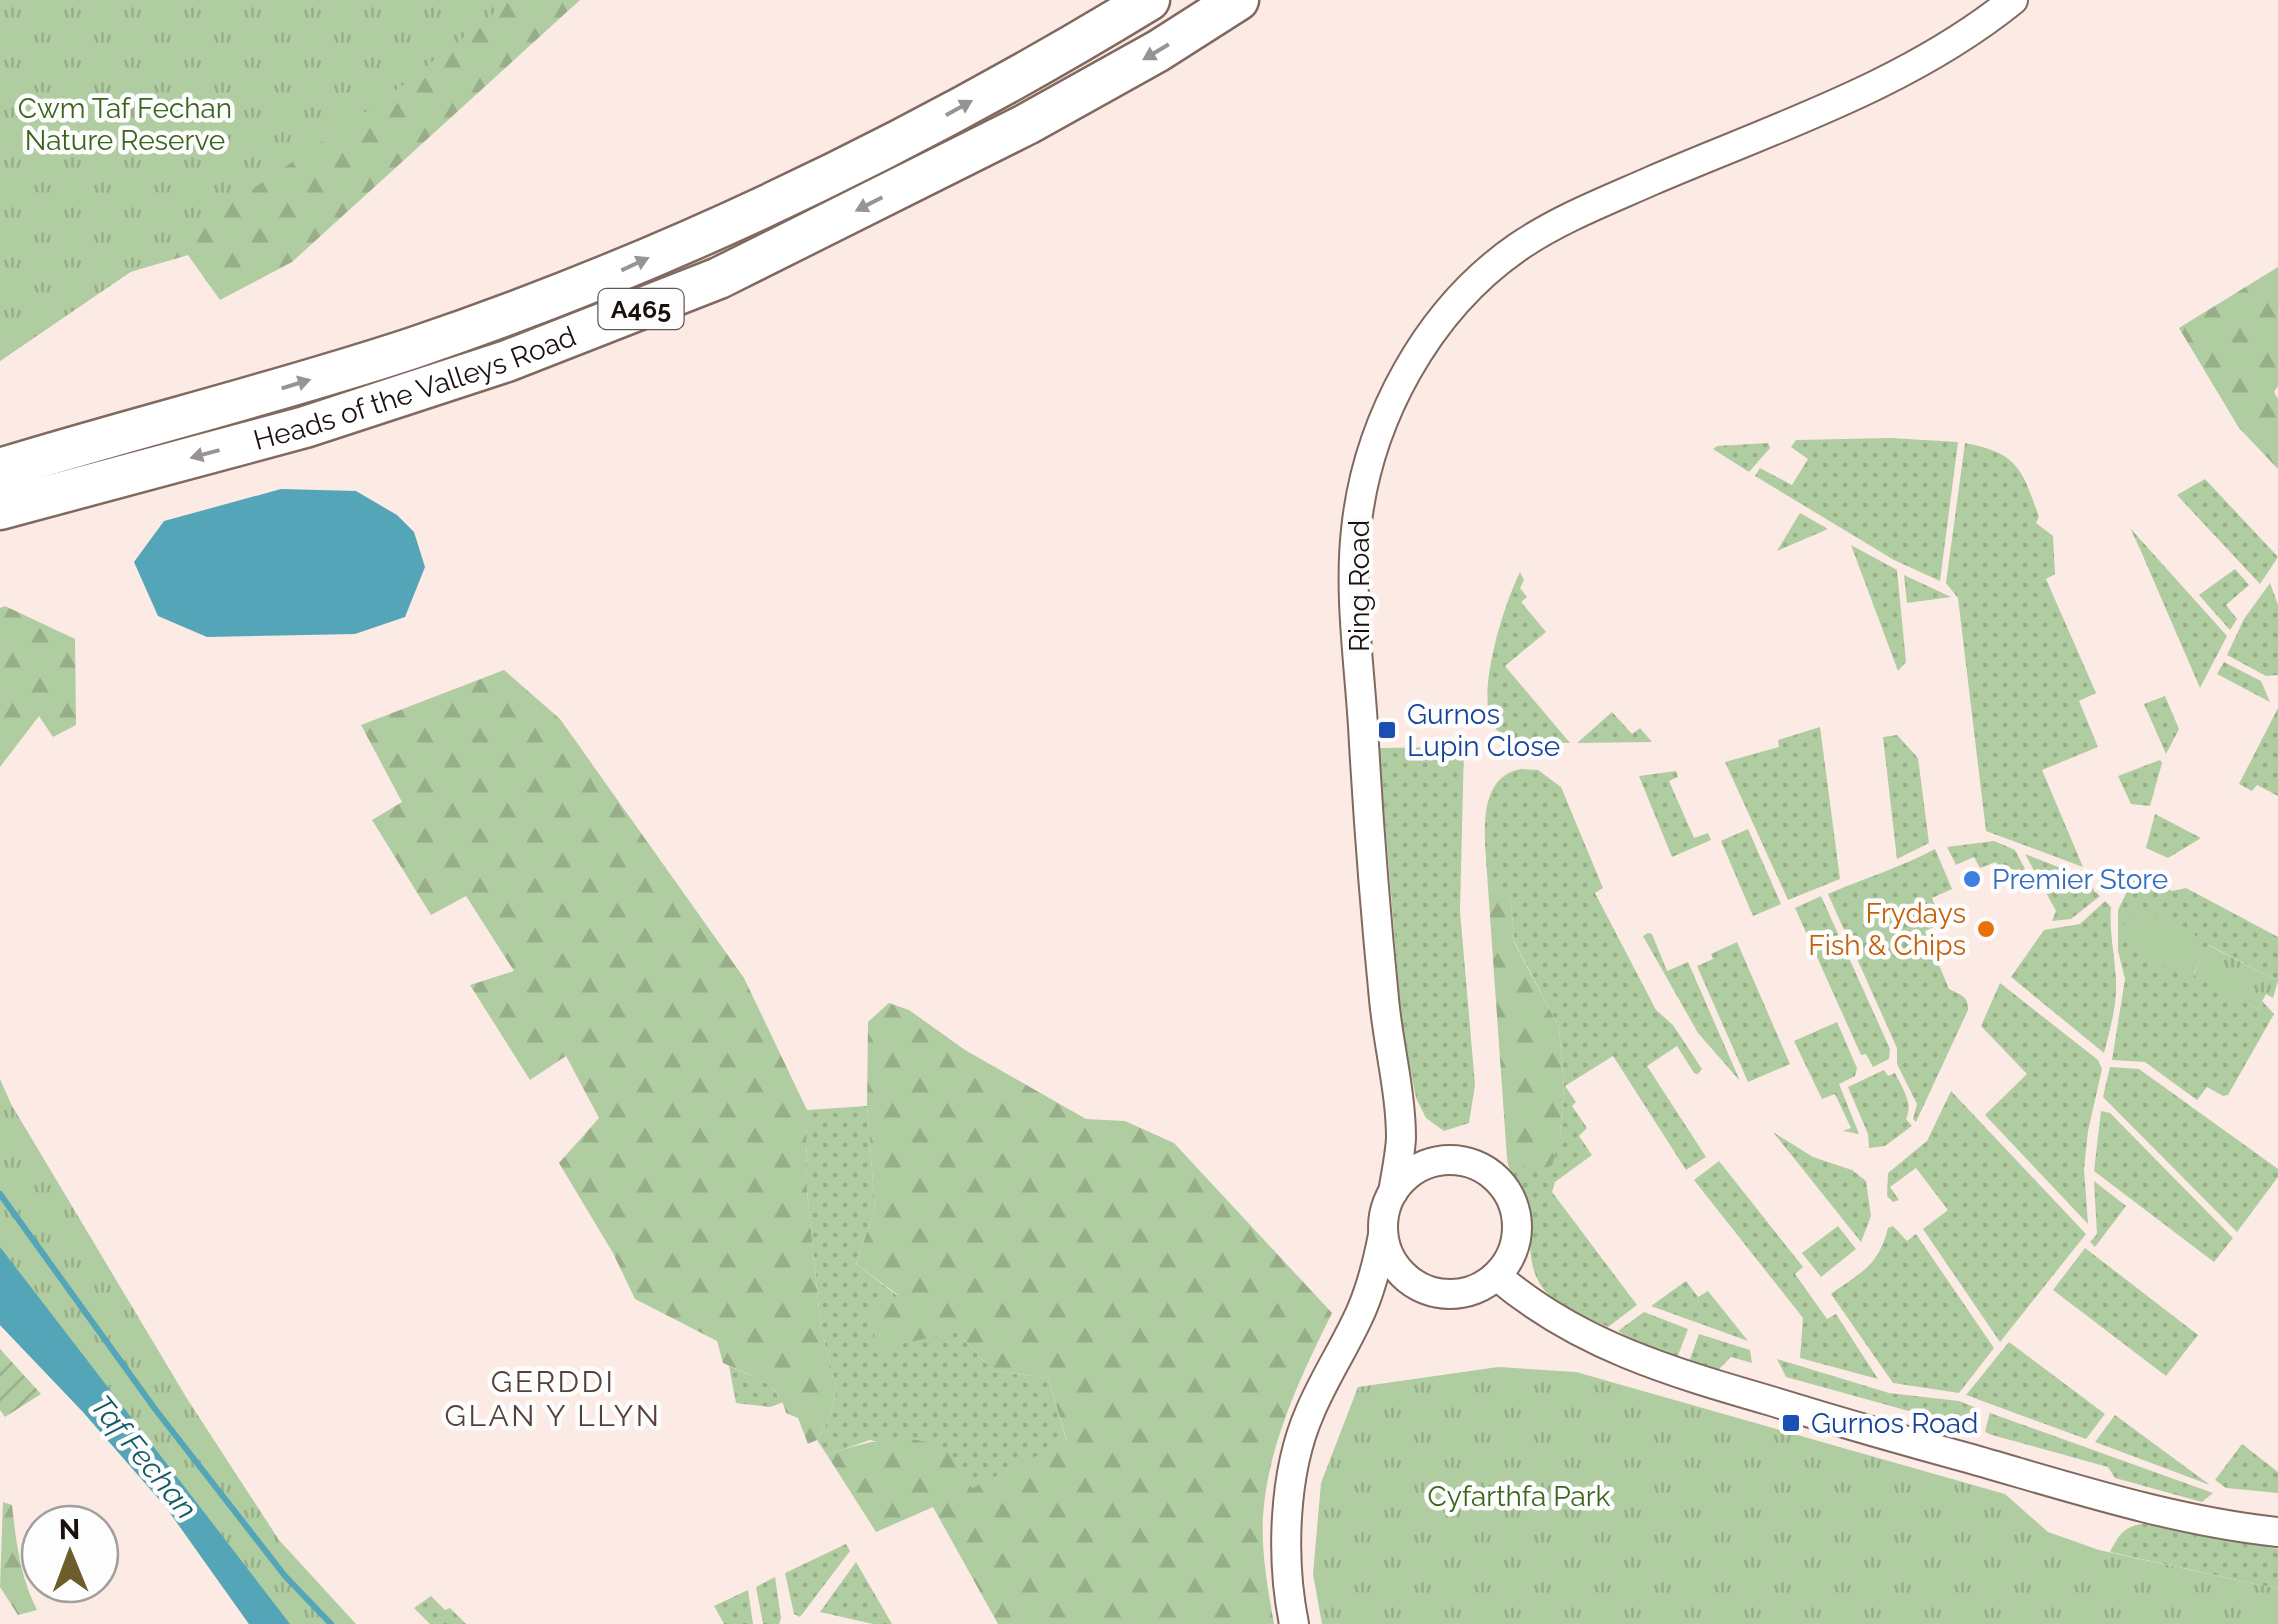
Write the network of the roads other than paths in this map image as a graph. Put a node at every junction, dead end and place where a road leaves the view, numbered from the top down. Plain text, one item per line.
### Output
1 (1149, 0) edge
2 (1238, 0) edge
3 (2013, 0) edge
4 (0, 468) edge
5 (0, 509) edge
6 (1399, 1110) junction
7 (1451, 1161) junction
8 (1393, 1192) junction
9 (1384, 1235) junction
10 (1497, 1276) junction
11 (1422, 1288) junction
12 (1360, 1314) junction
13 (2278, 1532) edge
14 (1294, 1624) edge

4 -> 1 highway, Heads of the Valleys Road / A465
2 -> 5 highway, Heads of the Valleys Road / A465
3 - 6 street, Ring Road
6 - 7 street, Ring Road
6 - 8 street, Ring Road
7 - 8 street
7 - 10 street
8 - 9 street
9 - 11 street
9 - 12 street
10 - 11 street
10 - 13 street
11 - 12 street
12 - 14 street

